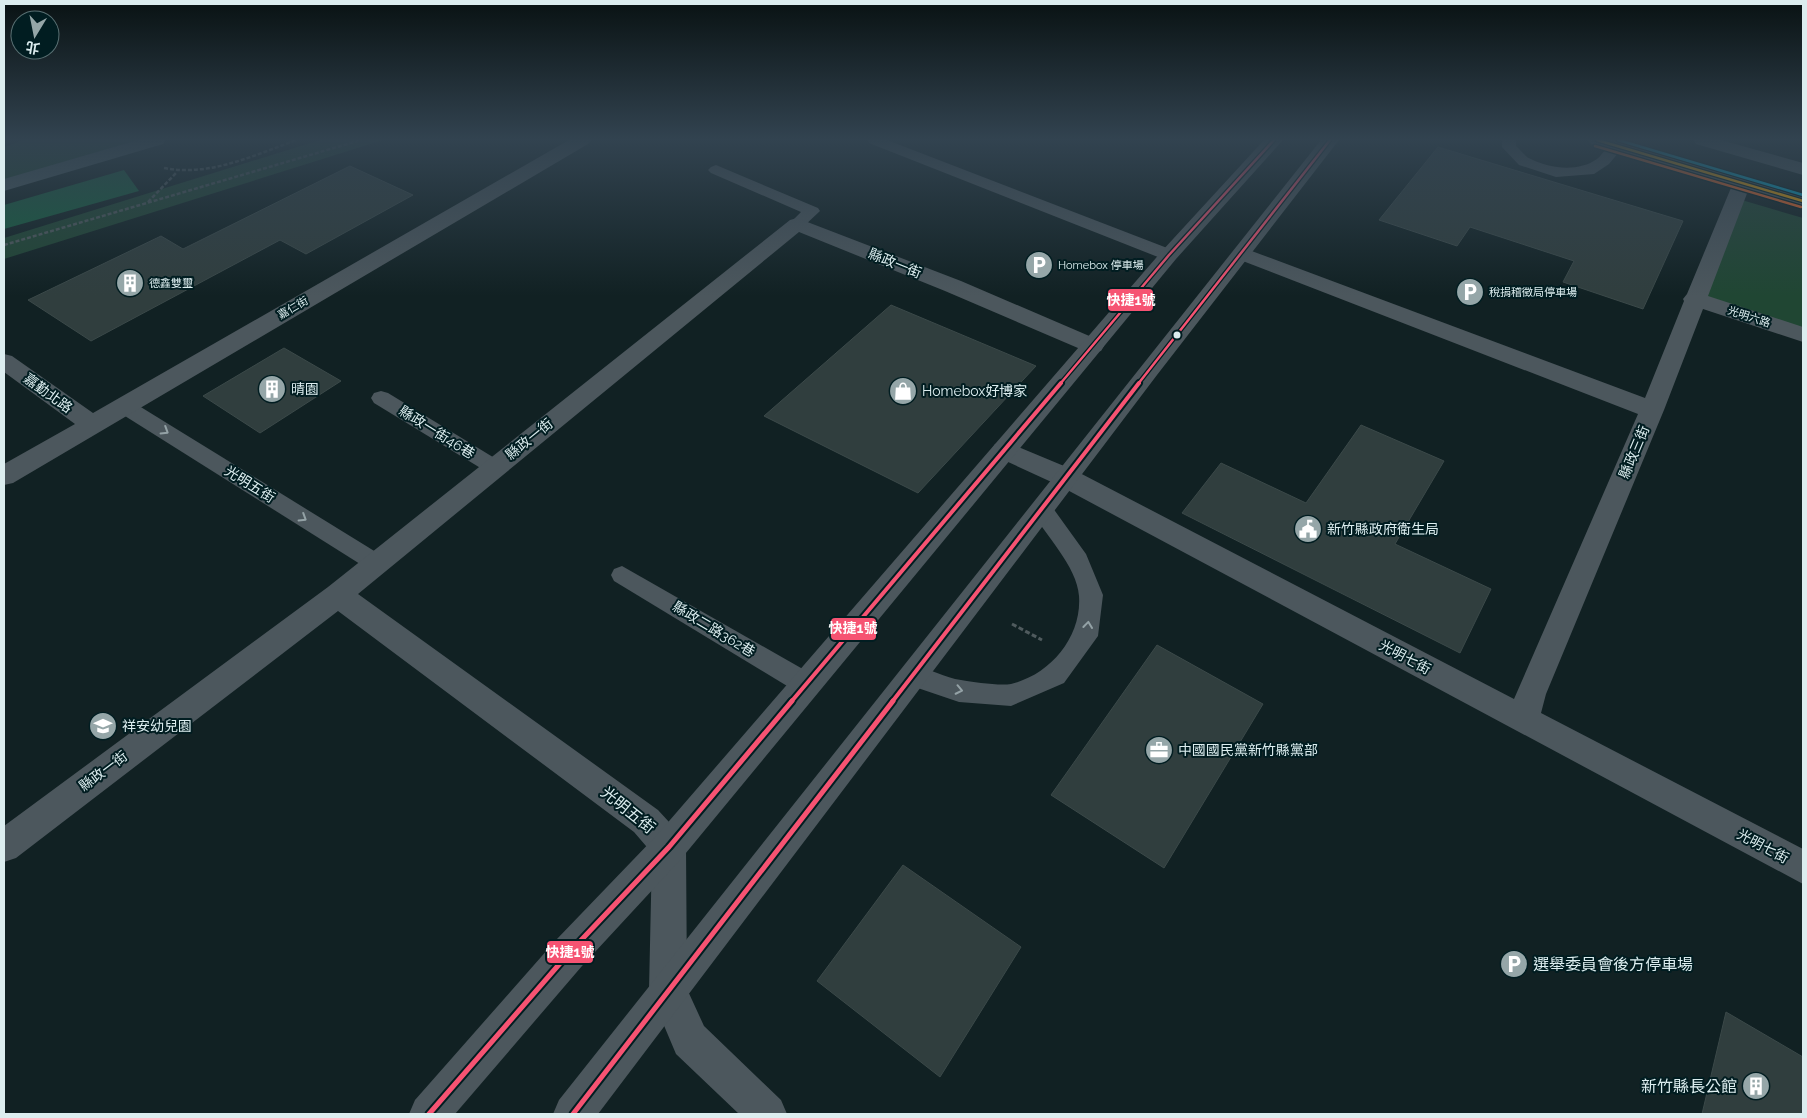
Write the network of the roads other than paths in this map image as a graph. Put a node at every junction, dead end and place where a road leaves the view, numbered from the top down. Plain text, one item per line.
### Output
1 (492, 192) edge
2 (768, 192) edge
3 (1007, 192) edge
4 (1226, 192) edge
5 (1290, 192) edge
6 (1738, 192) edge
7 (1771, 192) edge
8 (1803, 202) edge
9 (797, 224) junction
10 (1242, 254) junction
11 (1168, 255) junction
12 (1694, 299) junction
13 (1803, 335) edge
14 (1093, 346) junction
15 (4, 361) edge
16 (381, 398) dead end
17 (124, 406) junction
18 (1652, 410) junction
19 (92, 424) junction
20 (1004, 450) junction
21 (494, 467) junction
22 (4, 476) edge
23 (1067, 478) junction
24 (1042, 510) junction
25 (376, 563) junction
26 (622, 575) dead end
27 (338, 595) junction
28 (912, 676) junction
29 (806, 684) junction
30 (1524, 720) junction
31 (4, 846) edge
32 (669, 847) junction
33 (1803, 867) edge
34 (668, 990) junction
35 (428, 1114) edge
36 (573, 1114) edge
37 (767, 1114) edge

1 - 17 street, 嘉仁街
2 - 9 lane
3 - 11 lane
4 - 11 street
5 - 10 street
6 - 12 street, 縣政三街
7 - 8 main road
9 - 14 street, 縣政一街
9 - 21 street, 縣政一街
10 - 18 street
10 - 23 street
11 - 14 street
12 - 13 street, 光明六路
12 - 18 street, 縣政三街
14 - 20 street
15 - 19 street, 嘉勤北路
16 - 21 lane, 縣政一街46巷
17 - 19 street, 嘉仁街
17 -> 25 lane, 光明五街
18 - 30 street, 縣政三街
19 - 22 street, 嘉仁街
20 - 23 street, 光明七街
20 - 29 street
21 - 25 street, 縣政一街
23 - 24 street
23 - 30 street, 光明七街
24 - 28 street
28 -> 24 lane
25 - 27 street, 縣政一街
26 - 29 lane, 縣政二路362巷
27 - 31 street, 縣政一街
27 - 32 street, 光明五街
28 - 34 street
29 - 32 street
30 - 33 street, 光明七街
32 - 34 street
32 - 35 street
34 - 36 street
34 - 37 street

